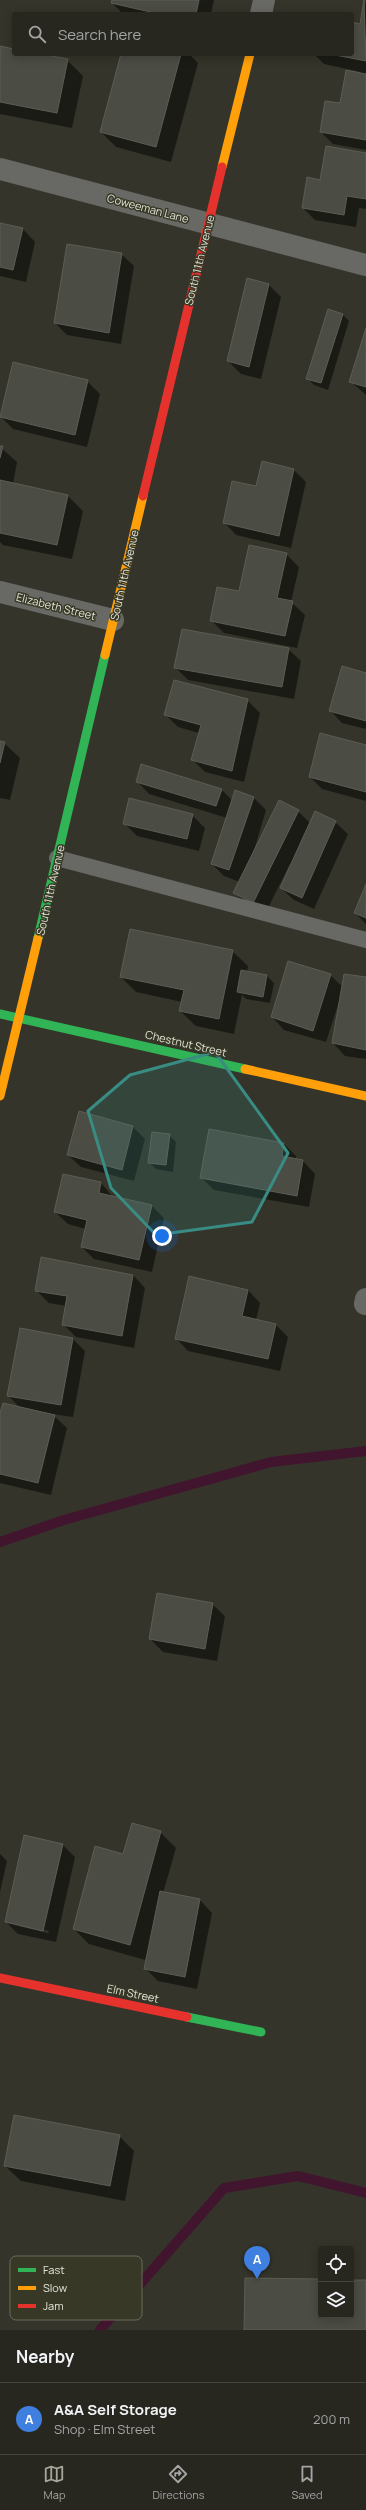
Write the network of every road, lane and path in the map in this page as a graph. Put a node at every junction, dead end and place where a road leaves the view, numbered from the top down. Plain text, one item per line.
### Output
1 (264, 0) edge
2 (261, 12) edge
3 (250, 56) edge
4 (0, 169) edge
5 (208, 223) junction
6 (366, 265) edge
7 (0, 592) edge
8 (113, 620) junction
9 (57, 858) junction
10 (366, 940) edge
11 (0, 1014) edge
12 (19, 1019) junction
13 (0, 1096) edge
14 (366, 1096) edge
15 (0, 1978) edge
16 (261, 2032) dead end

1 - 2 street
3 - 5 street, South 11th Avenue
4 - 5 street, Coweeman Lane
5 - 6 street, Coweeman Lane
5 - 8 street, South 11th Avenue
7 - 8 street, Elizabeth Street
8 - 9 street, South 11th Avenue
9 - 10 lane
9 - 12 street, South 11th Avenue
11 - 12 street, Chestnut Street
12 - 13 street, South 11th Avenue
12 - 14 street, Chestnut Street
15 - 16 street, Elm Street

